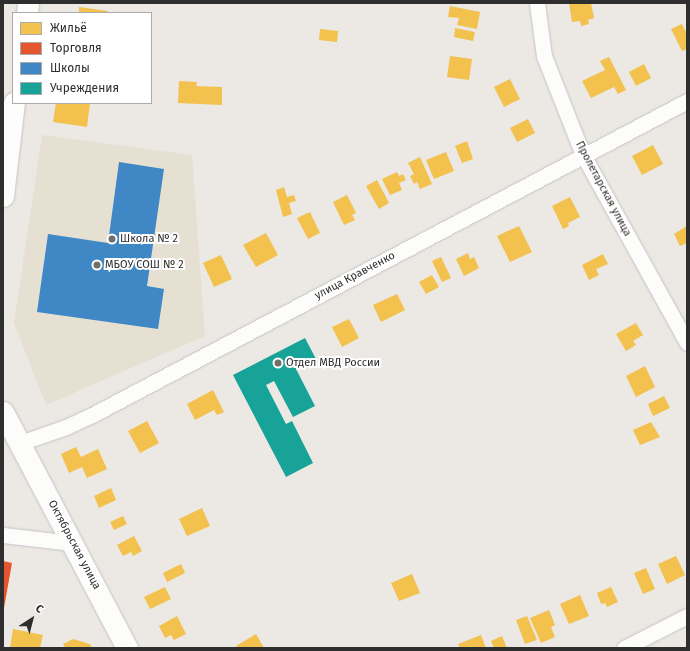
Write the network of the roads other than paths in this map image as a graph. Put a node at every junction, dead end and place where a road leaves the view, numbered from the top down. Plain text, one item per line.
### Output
1 (537, 3) edge
2 (687, 101) edge
3 (14, 104) edge
4 (6, 131) edge
5 (583, 155) junction
6 (3, 196) edge
7 (687, 343) edge
8 (3, 412) edge
9 (20, 443) junction
10 (3, 535) edge
11 (73, 544) junction
12 (687, 616) edge
13 (127, 648) edge
14 (624, 648) edge

1 - 5 street, Пролетарская улица
2 - 5 street, улица Кравченко
3 - 4 main road
4 - 6 main road
5 - 7 street, Пролетарская улица
5 - 9 street, улица Кравченко
8 - 9 main road, Октябрьская улица
9 - 11 main road, Октябрьская улица
10 - 11 street
11 - 13 main road, Октябрьская улица
12 - 14 street

